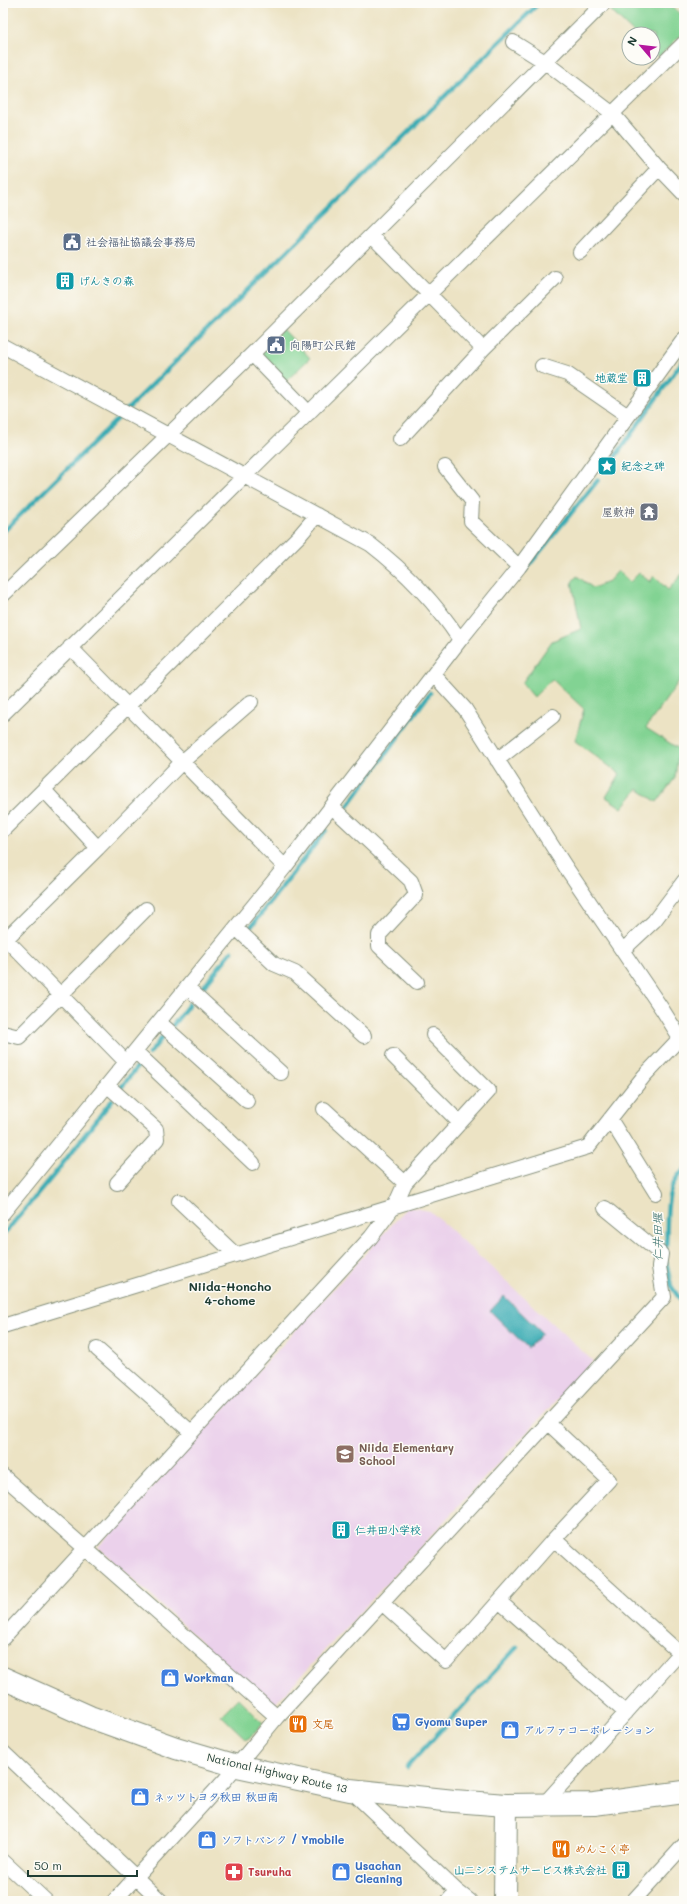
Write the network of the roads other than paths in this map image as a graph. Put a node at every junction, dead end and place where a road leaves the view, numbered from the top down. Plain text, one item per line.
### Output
1 (604, 3) edge
2 (513, 42) dead end
3 (684, 43) edge
4 (545, 62) junction
5 (612, 113) junction
6 (659, 168) junction
7 (684, 194) edge
8 (372, 236) junction
9 (580, 252) dead end
10 (555, 278) dead end
11 (429, 295) junction
12 (684, 339) edge
13 (3, 346) edge
14 (484, 349) junction
15 (252, 354) junction
16 (542, 366) dead end
17 (309, 413) junction
18 (628, 416) junction
19 (169, 436) junction
20 (400, 439) dead end
21 (446, 468) dead end
22 (246, 476) junction
23 (317, 515) junction
24 (519, 567) junction
25 (3, 595) edge
26 (460, 640) junction
27 (70, 647) junction
28 (434, 675) junction
29 (251, 702) dead end
30 (128, 706) junction
31 (3, 714) edge
32 (553, 716) dead end
33 (497, 760) junction
34 (182, 762) junction
35 (44, 790) junction
36 (332, 807) junction
37 (3, 830) edge
38 (98, 848) junction
39 (285, 867) junction
40 (684, 881) edge
41 (146, 909) dead end
42 (236, 928) junction
43 (4, 939) edge
44 (623, 950) junction
45 (417, 982) dead end
46 (187, 987) junction
47 (60, 995) junction
48 (159, 1022) junction
49 (3, 1033) edge
50 (433, 1035) dead end
51 (364, 1036) dead end
52 (682, 1041) edge
53 (136, 1050) junction
54 (393, 1056) dead end
55 (126, 1062) junction
56 (281, 1073) dead end
57 (107, 1085) junction
58 (247, 1101) dead end
59 (324, 1109) dead end
60 (610, 1119) junction
61 (460, 1123) junction
62 (253, 1163) dead end
63 (117, 1183) dead end
64 (405, 1183) junction
65 (656, 1193) dead end
66 (179, 1201) dead end
67 (395, 1205) junction
68 (605, 1208) dead end
69 (3, 1213) edge
70 (236, 1255) junction
71 (3, 1326) edge
72 (97, 1349) dead end
73 (548, 1424) junction
74 (191, 1432) junction
75 (3, 1476) edge
76 (554, 1539) junction
77 (84, 1549) junction
78 (499, 1600) junction
79 (382, 1603) junction
80 (3, 1638) edge
81 (682, 1653) edge
82 (3, 1678) edge
83 (626, 1713) junction
84 (277, 1717) junction
85 (3, 1752) edge
86 (237, 1766) junction
87 (350, 1790) junction
88 (684, 1792) edge
89 (544, 1804) junction
90 (506, 1805) junction
91 (684, 1845) edge
92 (3, 1861) edge
93 (136, 1877) junction
94 (453, 1896) edge
95 (46, 1901) edge
96 (114, 1901) edge
97 (161, 1901) edge
98 (470, 1901) edge
99 (505, 1901) edge
100 (633, 1901) edge

1 - 4 street
2 - 4 street
3 - 5 street
4 - 5 street
4 - 8 street
5 - 6 street
5 - 11 street
6 - 7 street
6 - 9 street
8 - 11 street
8 - 15 street
10 - 14 street
11 - 14 street
11 - 17 street
12 - 18 street
13 - 19 street
14 - 20 street
15 - 17 street
15 - 19 street
16 - 18 street
17 - 22 street
18 - 24 street
19 - 22 street
19 - 25 street
21 - 24 street
22 - 23 street
22 - 27 street
23 - 26 street
23 - 30 street
24 - 26 street
26 - 28 street
27 - 30 street
27 - 31 street
28 - 33 street
28 - 36 street
29 - 34 street
30 - 34 street
30 - 35 street
32 - 33 street
33 - 44 street
34 - 38 street
34 - 39 street
35 - 37 street
35 - 38 street
36 - 39 street
36 - 45 street
38 - 43 street
39 - 42 street
40 - 44 street
41 - 47 street
42 - 46 street
42 - 51 street
43 - 47 street
44 - 52 street
46 - 48 street
46 - 56 street
47 - 49 street
47 - 55 street
48 - 53 street
48 - 58 street
50 - 61 street
52 - 60 street
53 - 55 street
53 - 62 street
54 - 61 street
55 - 57 street
57 - 63 street
57 - 69 street
59 - 64 street
60 - 65 street
60 - 67 street
61 - 64 street
64 - 67 street
66 - 70 street
67 - 70 street
67 - 74 street
68 - 73 street
70 - 71 street
72 - 74 street
73 - 76 street
73 - 79 street
74 - 77 street
75 - 77 street
76 - 78 street
76 - 81 street
77 - 80 street
77 - 84 street
78 - 79 street
78 - 83 street
79 - 84 street
81 - 83 street
82 - 86 main road, National Highway Route 13
83 - 89 street
84 - 86 street
85 - 93 street
86 - 87 main road, National Highway Route 13
86 - 93 street
87 - 90 main road, National Highway Route 13
87 - 94 street
88 - 89 main road, National Highway Route 13
89 - 90 main road, National Highway Route 13
90 - 99 main road
91 - 100 street
92 - 95 street
93 - 96 street
93 - 97 street
94 - 98 street

